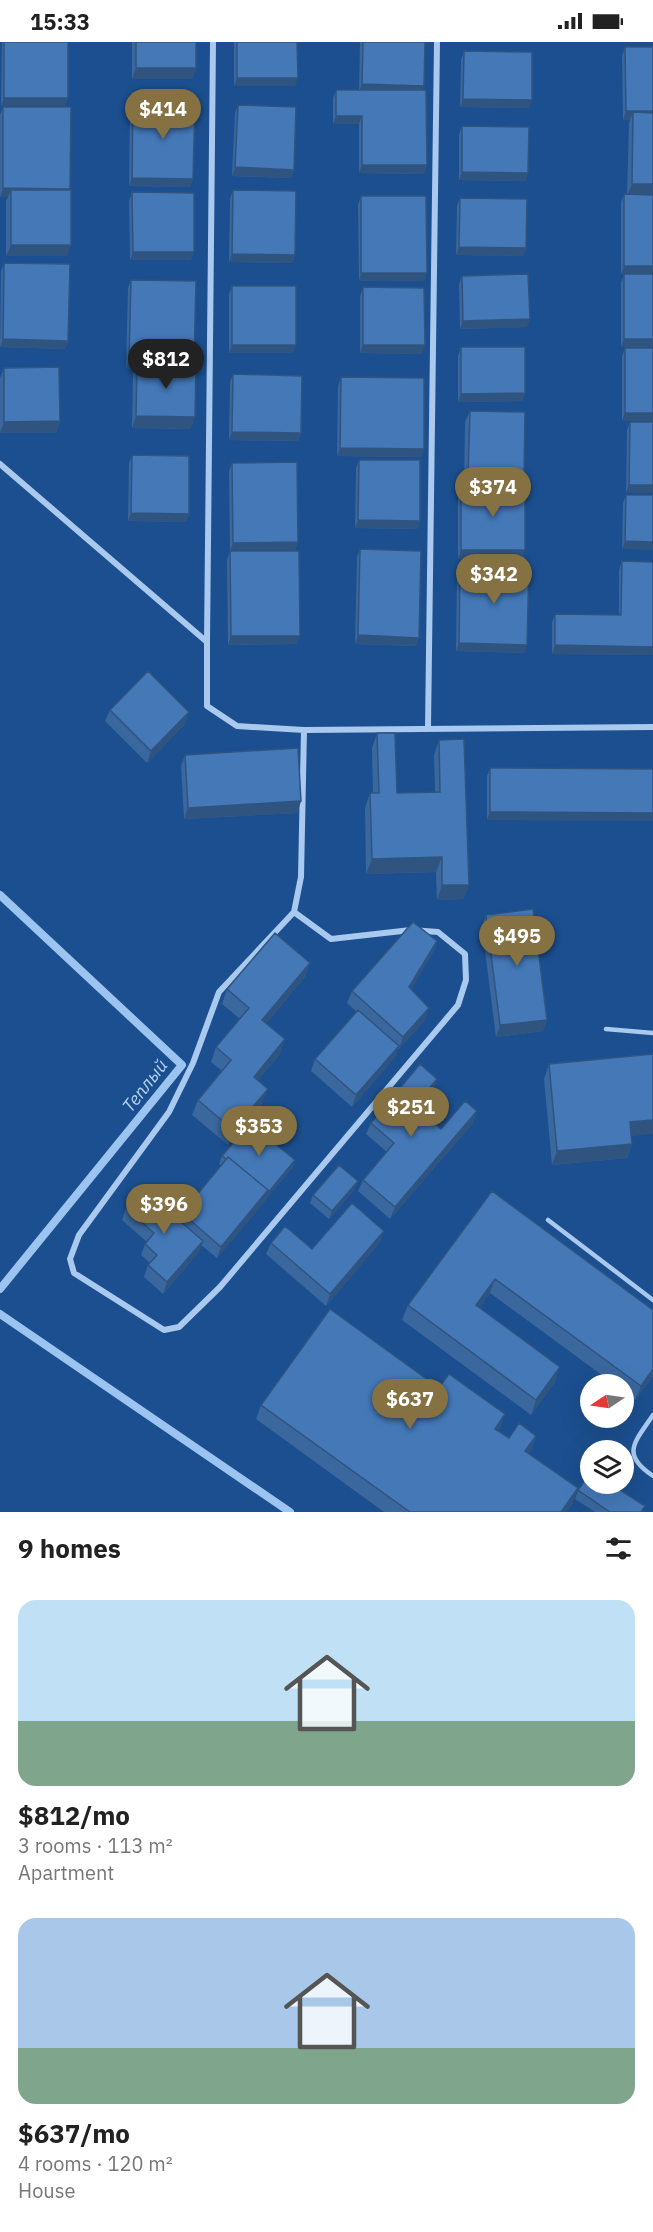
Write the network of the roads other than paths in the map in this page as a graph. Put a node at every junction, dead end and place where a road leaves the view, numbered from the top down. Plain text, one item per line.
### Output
1 (213, 42) edge
2 (437, 42) edge
3 (0, 464) edge
4 (207, 642) junction
5 (653, 727) edge
6 (428, 728) junction
7 (304, 730) junction
8 (294, 912) junction
9 (606, 1029) dead end
10 (653, 1033) edge
11 (548, 1220) dead end
12 (653, 1300) edge
13 (653, 1415) edge
14 (653, 1476) edge

1 - 4 street
2 - 6 street
3 - 4 street
4 - 7 street
5 - 6 street
6 - 7 street
7 - 8 street
8 - 8 street
9 - 10 lane
11 - 12 lane
13 - 14 lane

